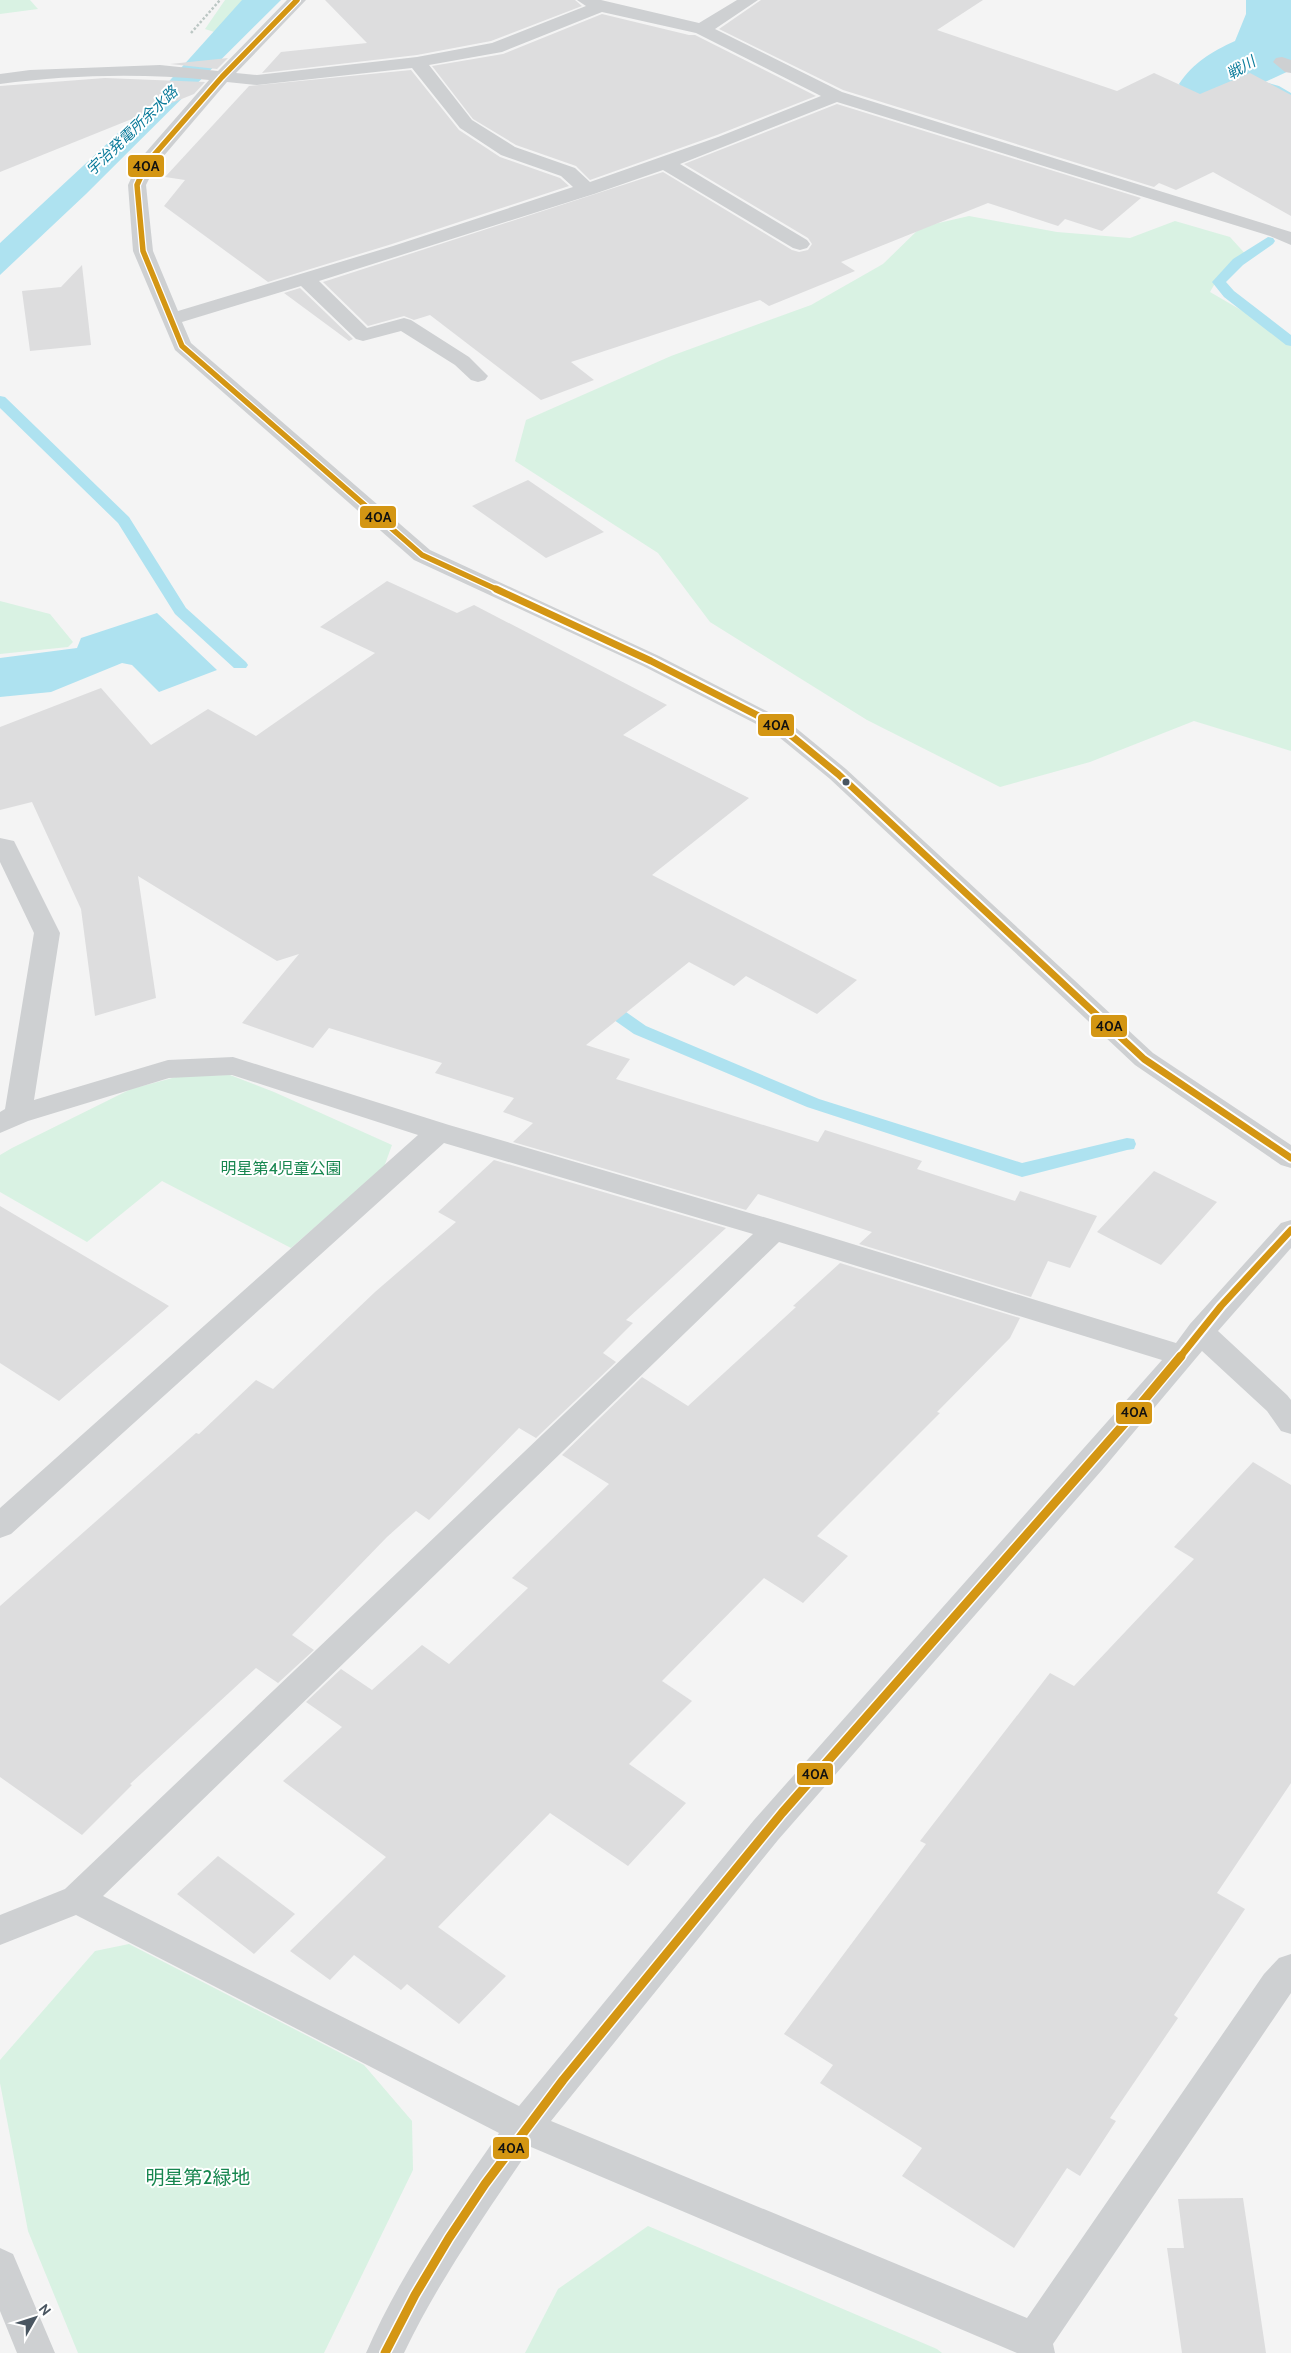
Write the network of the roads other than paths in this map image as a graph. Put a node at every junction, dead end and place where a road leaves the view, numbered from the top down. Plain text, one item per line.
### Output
1 (297, 0) edge
2 (749, 0) edge
3 (593, 3) edge
4 (702, 29) junction
5 (416, 62) junction
6 (222, 77) junction
7 (0, 79) edge
8 (836, 96) junction
9 (667, 164) junction
10 (587, 190) junction
11 (1286, 232) edge
12 (800, 244) dead end
13 (305, 280) junction
14 (172, 319) junction
15 (484, 353) dead end
16 (462, 361) junction
17 (478, 376) dead end
18 (0, 846) edge
19 (9, 1119) edge
20 (439, 1132) junction
21 (1291, 1158) edge
22 (774, 1230) junction
23 (1291, 1230) edge
24 (1192, 1344) junction
25 (1291, 1423) edge
26 (0, 1526) edge
27 (77, 1899) junction
28 (0, 1930) edge
29 (1291, 1970) edge
30 (524, 2127) junction
31 (0, 2266) edge
32 (1035, 2346) edge
33 (36, 2353) edge
34 (384, 2353) edge

1 - 6 street
2 - 4 street
3 - 4 street
3 - 5 street
4 - 8 street
5 - 6 street
5 - 10 street
6 - 7 street
6 - 14 street
8 - 9 street
8 - 11 street
9 - 10 street
9 - 12 street
10 - 13 street
13 - 14 street
13 - 16 street
14 - 21 street
15 - 16 street
16 - 17 street
18 - 19 street
19 - 20 street
20 - 22 street
20 - 26 street
22 - 24 street
22 - 27 street
23 - 24 street
24 - 25 street
24 - 30 street
27 - 28 street
27 - 30 street
29 - 32 street
30 - 32 street
30 - 34 street
31 - 33 street

